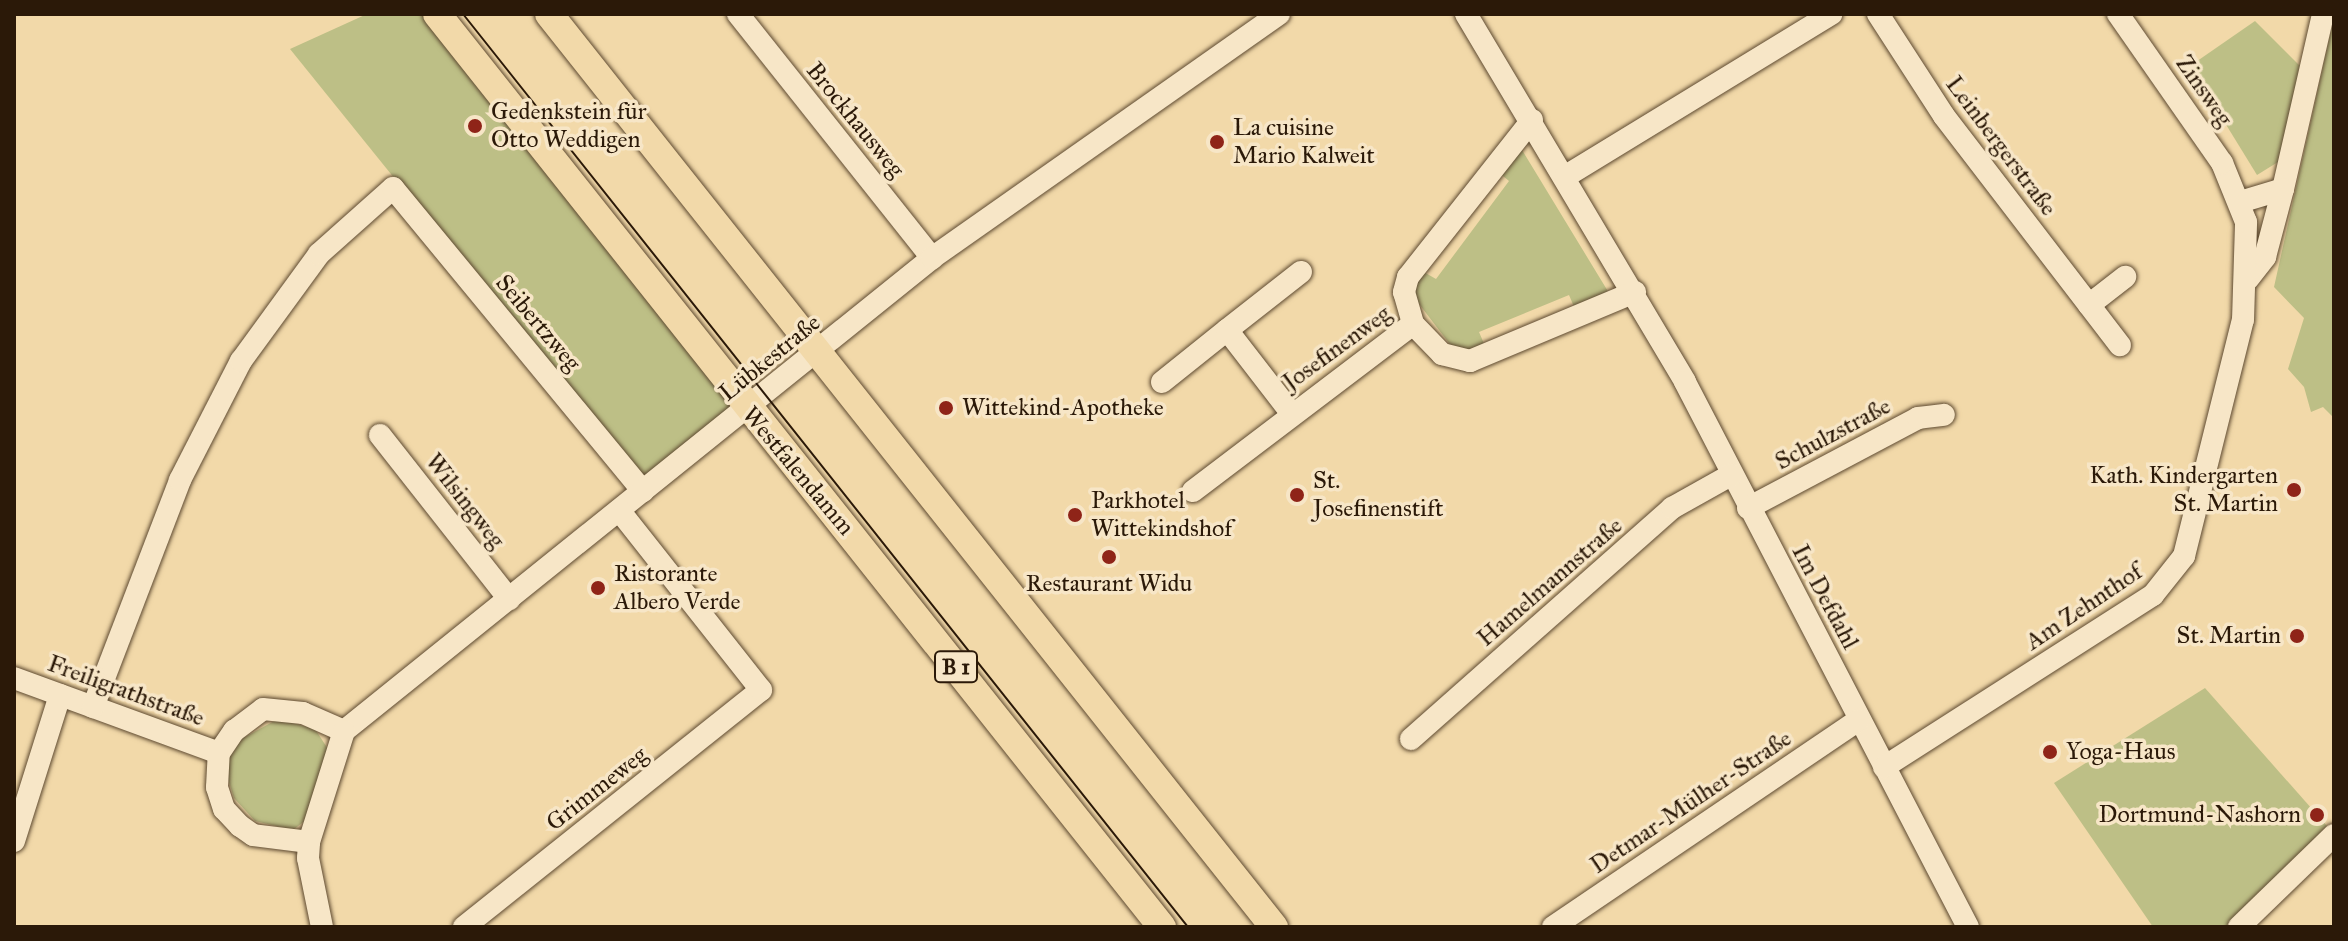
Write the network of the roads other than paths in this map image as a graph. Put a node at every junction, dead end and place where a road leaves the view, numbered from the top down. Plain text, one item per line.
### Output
1 (437, 14) edge
2 (549, 14) edge
3 (1279, 14) edge
4 (1466, 14) edge
5 (1831, 14) edge
6 (1878, 14) edge
7 (2118, 14) edge
8 (2323, 14) edge
9 (746, 17) edge
10 (1532, 120) junction
11 (1566, 176) junction
12 (2283, 189) junction
13 (2240, 202) junction
14 (932, 258) junction
15 (1301, 272) dead end
16 (2125, 277) dead end
17 (2248, 279) junction
18 (1635, 292) junction
19 (2089, 305) junction
20 (1413, 324) junction
21 (1227, 330) junction
22 (2120, 345) dead end
23 (818, 353) junction
24 (1162, 382) dead end
25 (747, 409) junction
26 (1292, 414) junction
27 (1944, 415) dead end
28 (380, 435) dead end
29 (1731, 475) junction
30 (643, 491) junction
31 (1193, 491) dead end
32 (1748, 508) junction
33 (619, 510) junction
34 (509, 599) junction
35 (14, 678) edge
36 (60, 695) junction
37 (93, 707) junction
38 (1859, 720) junction
39 (344, 731) junction
40 (1411, 739) dead end
41 (219, 753) junction
42 (1884, 767) junction
43 (2334, 835) edge
44 (14, 841) edge
45 (309, 842) junction
46 (1151, 923) edge
47 (322, 927) edge
48 (464, 927) edge
49 (1274, 927) edge
50 (1553, 927) edge
51 (1968, 927) edge
52 (2239, 927) edge

1 - 25 main road, Westfalendamm / B 1
2 - 23 main road
3 - 14 street, Lübkestraße
4 - 10 street, Im Defdahl
5 - 11 street
6 - 19 street, Leinbergerstraße
7 - 13 street, Zinsweg
8 - 12 street, Am Zehnthof
9 - 14 street, Brockhausweg
10 - 11 street, Im Defdahl
10 - 20 street
11 - 18 street, Im Defdahl
12 - 13 street
12 - 17 street, Am Zehnthof
13 - 17 street, Am Zehnthof
14 - 23 street, Lübkestraße
15 - 21 street
16 - 19 street
17 - 42 street, Am Zehnthof
18 - 20 street
18 - 29 street, Im Defdahl
19 - 22 street, Leinbergerstraße
20 - 26 street, Josefinenweg
21 - 24 street
21 - 26 street, Josefinenweg
23 - 25 street, Lübkestraße
23 - 49 main road
25 - 30 street, Lübkestraße
25 - 46 main road, Westfalendamm / B 1
26 - 31 street, Josefinenweg
27 - 32 street, Schulzstraße
28 - 34 street, Wilsingweg
29 - 32 street, Im Defdahl
29 - 40 street, Hamelmannstraße
30 - 33 street, Lübkestraße
30 - 37 street, Seibertzweg
32 - 38 street, Im Defdahl
33 - 34 street, Lübkestraße
33 - 48 street, Grimmeweg
34 - 39 street, Lübkestraße
35 - 36 street, Freiligrathstraße
36 - 37 street, Freiligrathstraße
36 - 44 street
37 - 41 street, Freiligrathstraße
38 - 42 street, Im Defdahl
38 - 50 street, Detmar-Mülher-Straße
39 - 41 street, Freiligrathstraße
39 - 45 street
41 - 45 street, Freiligrathstraße
42 - 51 street, Im Defdahl
43 - 52 street
45 - 47 street

